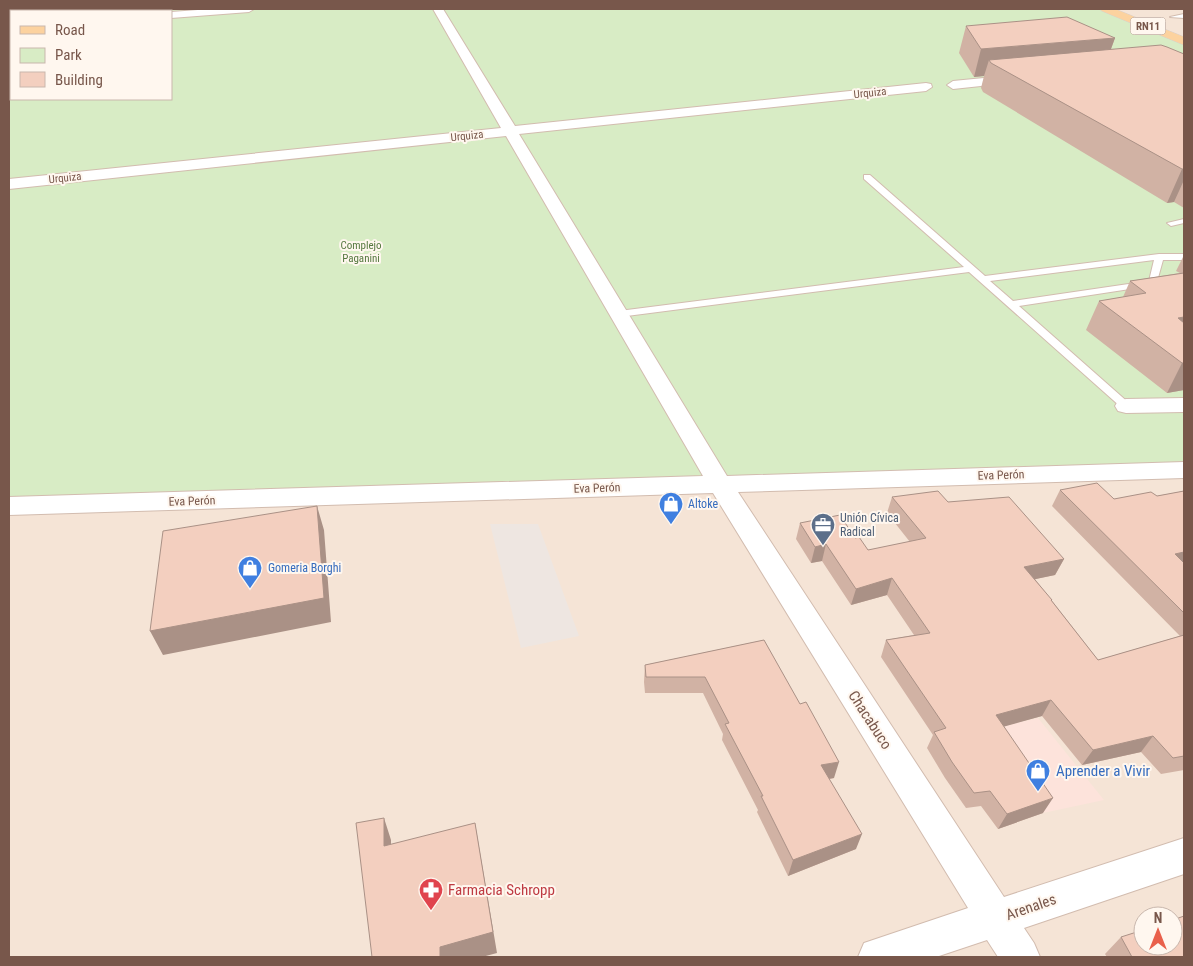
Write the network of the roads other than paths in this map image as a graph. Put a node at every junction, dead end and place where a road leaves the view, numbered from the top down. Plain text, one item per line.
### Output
1 (250, 9) edge
2 (438, 9) edge
3 (1109, 10) edge
4 (1142, 10) edge
5 (1159, 12) dead end
6 (172, 15) edge
7 (1180, 18) edge
8 (1184, 41) edge
9 (1029, 78) edge
10 (953, 85) dead end
11 (926, 88) dead end
12 (511, 131) junction
13 (867, 176) dead end
14 (9, 184) edge
15 (1184, 221) edge
16 (1171, 223) dead end
17 (1159, 256) junction
18 (1184, 257) edge
19 (972, 270) junction
20 (983, 279) junction
21 (1011, 304) junction
22 (619, 314) junction
23 (1126, 406) joint
24 (1184, 406) edge
25 (1184, 470) edge
26 (720, 484) junction
27 (9, 506) edge
28 (1184, 856) edge
29 (997, 919) junction
30 (878, 957) edge
31 (1020, 957) edge

1 - 6 street
2 - 12 street, Chacabuco
3 - 4 main road, RN11
3 - 8 main road, RN11
5 - 7 main road, RN11
9 - 10 street
11 - 12 street, Urquiza
12 - 14 street, Urquiza
12 - 22 street, Chacabuco
13 - 19 lane
15 - 16 lane
17 - 18 lane
17 - 20 lane
17 - 21 lane
19 - 20 lane
19 - 22 lane
20 - 21 lane
21 - 23 lane
22 - 26 street, Chacabuco
23 - 24 street
25 - 26 street, Eva Perón
26 - 27 street, Eva Perón
26 - 29 street, Chacabuco
28 - 29 street, Arenales
29 - 30 street, Arenales
29 - 31 street, Chacabuco

